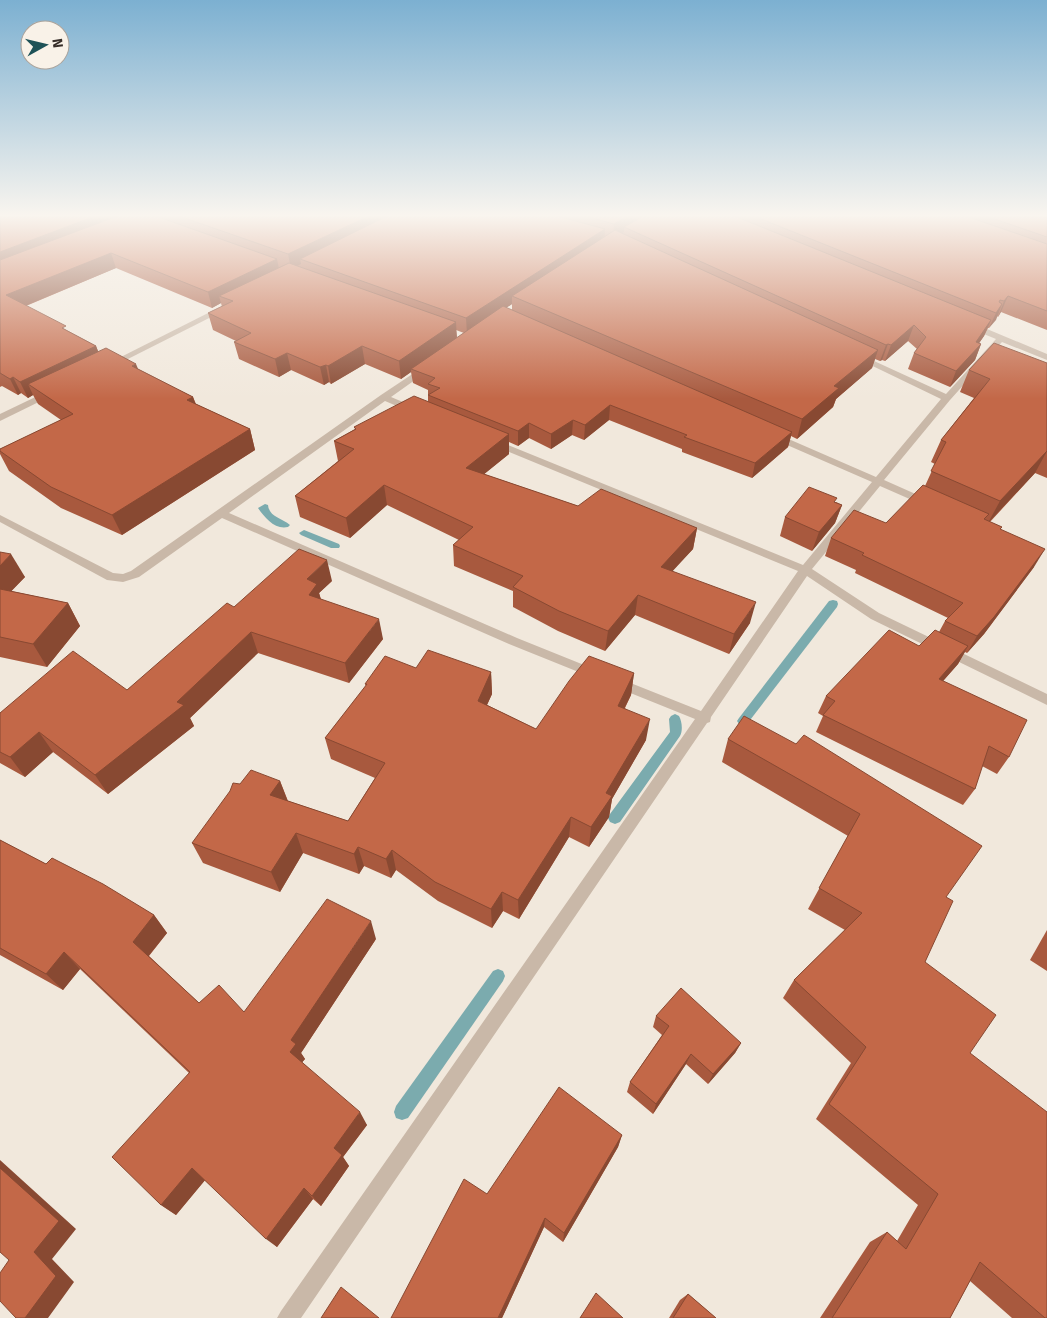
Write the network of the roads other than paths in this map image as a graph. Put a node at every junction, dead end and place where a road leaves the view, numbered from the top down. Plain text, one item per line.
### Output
1 (230, 306) edge
2 (966, 323) edge
3 (1001, 338) junction
4 (847, 351) edge
5 (1047, 357) edge
6 (437, 360) edge
7 (97, 370) edge
8 (62, 388) edge
9 (384, 397) junction
10 (947, 398) junction
11 (428, 415) edge
12 (0, 418) edge
13 (762, 430) edge
14 (482, 438) edge
15 (878, 482) junction
16 (932, 505) edge
17 (220, 513) junction
18 (0, 518) edge
19 (806, 570) junction
20 (1047, 700) edge
21 (705, 718) junction
22 (288, 1318) edge

1 - 7 street
2 - 3 street
3 - 5 street
3 - 10 street
4 - 10 street
6 - 9 street
8 - 12 street
9 - 11 street
9 - 17 street
10 - 15 street
13 - 15 street
14 - 19 street
15 - 16 street
15 - 19 street
17 - 18 street
17 - 21 street
19 - 20 street
19 - 21 street
21 - 22 street

